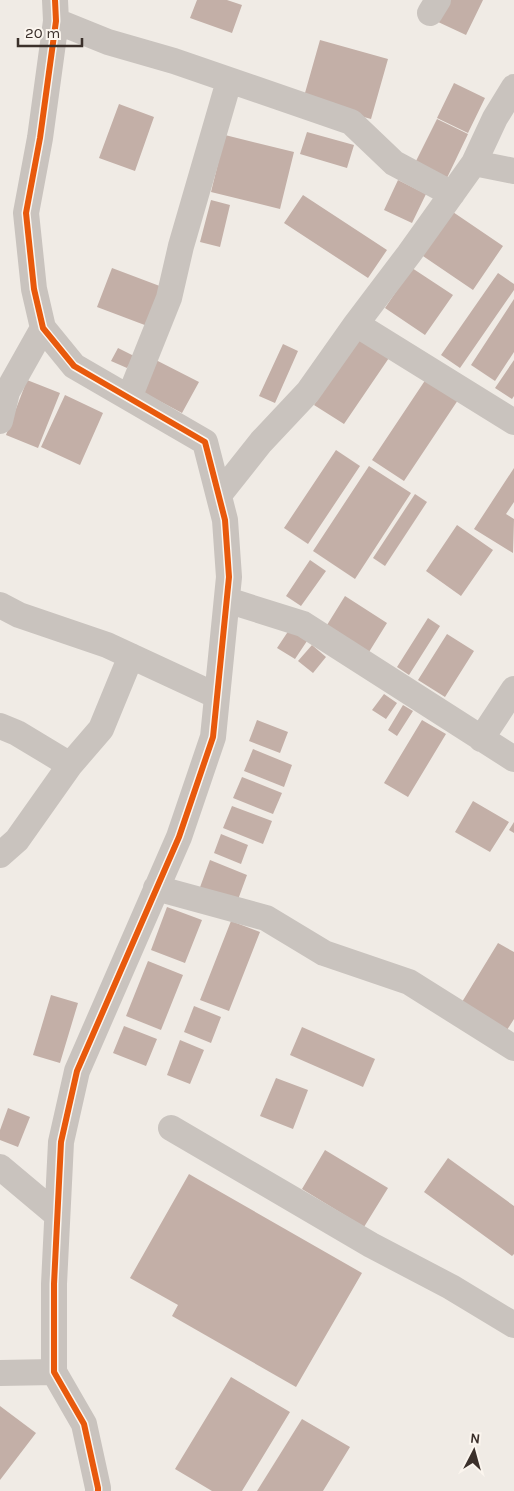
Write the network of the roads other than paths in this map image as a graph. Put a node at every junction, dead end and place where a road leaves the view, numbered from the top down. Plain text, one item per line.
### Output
1 (55, 10) edge
2 (229, 81) junction
3 (514, 87) edge
4 (474, 163) junction
5 (514, 172) edge
6 (452, 194) junction
7 (356, 324) junction
8 (43, 328) junction
9 (129, 398) junction
10 (0, 420) edge
11 (514, 422) edge
12 (219, 495) junction
13 (227, 600) junction
14 (0, 605) edge
15 (131, 656) junction
16 (514, 689) edge
17 (217, 696) junction
18 (0, 726) edge
19 (481, 739) junction
20 (514, 759) edge
21 (70, 765) junction
22 (0, 855) edge
23 (156, 888) junction
24 (514, 1048) edge
25 (170, 1128) dead end
26 (0, 1167) edge
27 (56, 1214) junction
28 (514, 1325) edge
29 (54, 1372) junction
30 (0, 1373) edge
31 (98, 1491) edge

1 - 2 street
1 - 8 street
2 - 6 street
2 - 9 street
3 - 4 street
4 - 5 street
4 - 6 street
6 - 7 street
7 - 11 street
7 - 12 street
8 - 9 street
8 - 10 street
9 - 12 street
12 - 13 street
13 - 17 street
13 - 19 street
14 - 15 street
15 - 17 street
15 - 21 street
16 - 19 street
17 - 23 street
18 - 21 street
19 - 20 street
21 - 22 street
23 - 24 street
23 - 27 street
25 - 28 street
26 - 27 street
27 - 29 street
29 - 30 street
29 - 31 street

